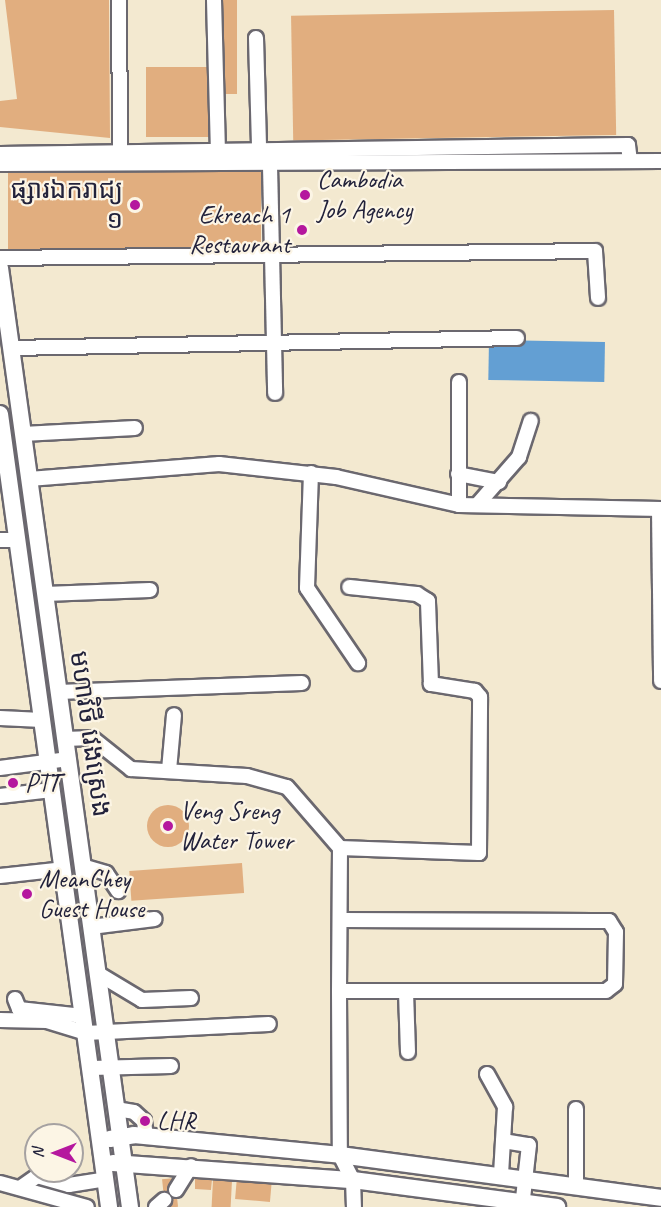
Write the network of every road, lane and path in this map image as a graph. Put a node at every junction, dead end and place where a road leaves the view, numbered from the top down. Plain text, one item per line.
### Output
1 (119, 0) edge
2 (214, 0) edge
3 (256, 38) dead end
4 (259, 148) junction
5 (218, 149) junction
6 (120, 150) junction
7 (0, 154) edge
8 (630, 161) junction
9 (661, 161) edge
10 (0, 164) edge
11 (270, 166) junction
12 (273, 253) junction
13 (0, 258) edge
14 (0, 268) edge
15 (598, 298) dead end
16 (517, 339) dead end
17 (274, 347) junction
18 (11, 348) junction
19 (459, 382) dead end
20 (275, 393) dead end
21 (20, 411) junction
22 (0, 414) edge
23 (531, 422) dead end
24 (135, 428) dead end
25 (23, 434) junction
26 (311, 473) junction
27 (458, 474) junction
28 (29, 479) junction
29 (499, 482) junction
30 (459, 505) junction
31 (477, 506) junction
32 (660, 509) edge
33 (0, 540) edge
34 (18, 540) junction
35 (349, 587) dead end
36 (150, 590) dead end
37 (45, 594) junction
38 (358, 663) dead end
39 (661, 681) edge
40 (302, 683) dead end
41 (58, 692) junction
42 (174, 716) dead end
43 (1, 717) edge
44 (42, 720) junction
45 (65, 739) junction
46 (68, 759) junction
47 (48, 762) junction
48 (0, 768) edge
49 (169, 770) junction
50 (52, 790) junction
51 (0, 796) edge
52 (340, 848) junction
53 (82, 866) junction
54 (63, 869) junction
55 (0, 876) edge
56 (117, 891) dead end
57 (154, 919) dead end
58 (341, 920) junction
59 (91, 927) junction
60 (97, 973) junction
61 (339, 991) junction
62 (406, 992) junction
63 (191, 998) dead end
64 (15, 999) dead end
65 (83, 1016) junction
66 (0, 1020) edge
67 (269, 1024) dead end
68 (106, 1033) junction
69 (86, 1034) junction
70 (408, 1052) dead end
71 (110, 1065) junction
72 (171, 1066) dead end
73 (90, 1068) junction
74 (487, 1074) dead end
75 (116, 1109) junction
76 (576, 1109) dead end
77 (120, 1137) junction
78 (146, 1137) junction
79 (100, 1140) junction
80 (503, 1141) junction
81 (340, 1155) junction
82 (123, 1162) junction
83 (191, 1166) junction
84 (105, 1172) junction
85 (501, 1174) junction
86 (526, 1178) junction
87 (353, 1180) junction
88 (0, 1183) edge
89 (576, 1185) junction
90 (20, 1188) junction
91 (176, 1190) dead end
92 (661, 1198) edge
93 (522, 1205) edge
94 (125, 1206) edge
95 (87, 1207) edge
96 (109, 1207) edge
97 (354, 1207) edge
98 (556, 1207) edge

1 - 6 street
2 - 5 street
3 - 4 street
4 - 5 street
4 - 8 street
5 - 6 street
6 - 7 street
8 - 9 street
8 - 11 street
10 - 11 street
11 - 12 street
12 - 13 street
12 - 15 street
12 - 17 street
14 - 18 main road, មហាវិថី វេងស្រេង
16 - 17 street
17 - 18 street
17 - 20 street
18 - 21 main road, មហាវិថី វេងស្រេង
19 - 27 street
21 - 22 street
21 - 25 main road, មហាវិថី វេងស្រេង
22 - 34 main road, មហាវិថី វេងស្រេង
23 - 29 street
24 - 25 street
25 - 28 main road, មហាវិថី វេងស្រេង
26 - 28 street
26 - 30 street
26 - 38 street
27 - 29 street
27 - 30 street
28 - 37 main road, មហាវិថី វេងស្រេង
29 - 31 street
30 - 31 street
31 - 32 street
32 - 39 street
33 - 34 street
34 - 44 main road, មហាវិថី វេងស្រេង
35 - 52 street
36 - 37 street
37 - 41 main road, មហាវិថី វេងស្រេង
40 - 41 street
41 - 45 main road, មហាវិថី វេងស្រេង
42 - 49 street
43 - 44 street
44 - 47 main road, មហាវិថី វេងស្រេង
45 - 46 main road, មហាវិថី វេងស្រេង
45 - 49 street
46 - 47 street
46 - 53 main road, មហាវិថី វេងស្រេង
47 - 48 street
47 - 50 main road, មហាវិថី វេងស្រេង
49 - 52 street
50 - 51 street
50 - 54 main road, មហាវិថី វេងស្រេង
52 - 58 street
53 - 56 street
53 - 59 main road, មហាវិថី វេងស្រេង
54 - 55 street
54 - 65 main road, មហាវិថី វេងស្រេង
57 - 59 street
58 - 61 street
58 - 62 street
59 - 60 main road, មហាវិថី វេងស្រេង
60 - 63 street
60 - 68 main road, មហាវិថី វេងស្រេង
61 - 62 street
61 - 81 street
62 - 70 street
64 - 65 street
65 - 69 main road, មហាវិថី វេងស្រេង
66 - 69 street
67 - 68 street
68 - 69 street
68 - 71 main road, មហាវិថី វេងស្រេង
69 - 73 main road, មហាវិថី វេងស្រេង
71 - 72 street
71 - 73 street
71 - 75 main road, មហាវិថី វេងស្រេង
73 - 79 main road, មហាវិថី វេងស្រេង
74 - 80 street
75 - 77 main road, មហាវិថី វេងស្រេង
75 - 78 street
76 - 89 street
77 - 78 main road
77 - 79 main road
77 - 82 main road, មហាវិថី វេងស្រេង
78 - 81 main road
79 - 84 main road, មហាវិថី វេងស្រេង
80 - 85 street
80 - 86 street
81 - 85 main road
81 - 87 street
82 - 83 main road
82 - 84 main road
82 - 94 main road, មហាវិថី វេងស្រេង
83 - 87 main road
83 - 91 street
84 - 90 street
84 - 96 main road, មហាវិថី វេងស្រេង
85 - 86 main road
86 - 89 main road
86 - 93 street
87 - 93 main road
87 - 97 street
88 - 90 street
89 - 92 main road
90 - 95 street
93 - 98 main road

